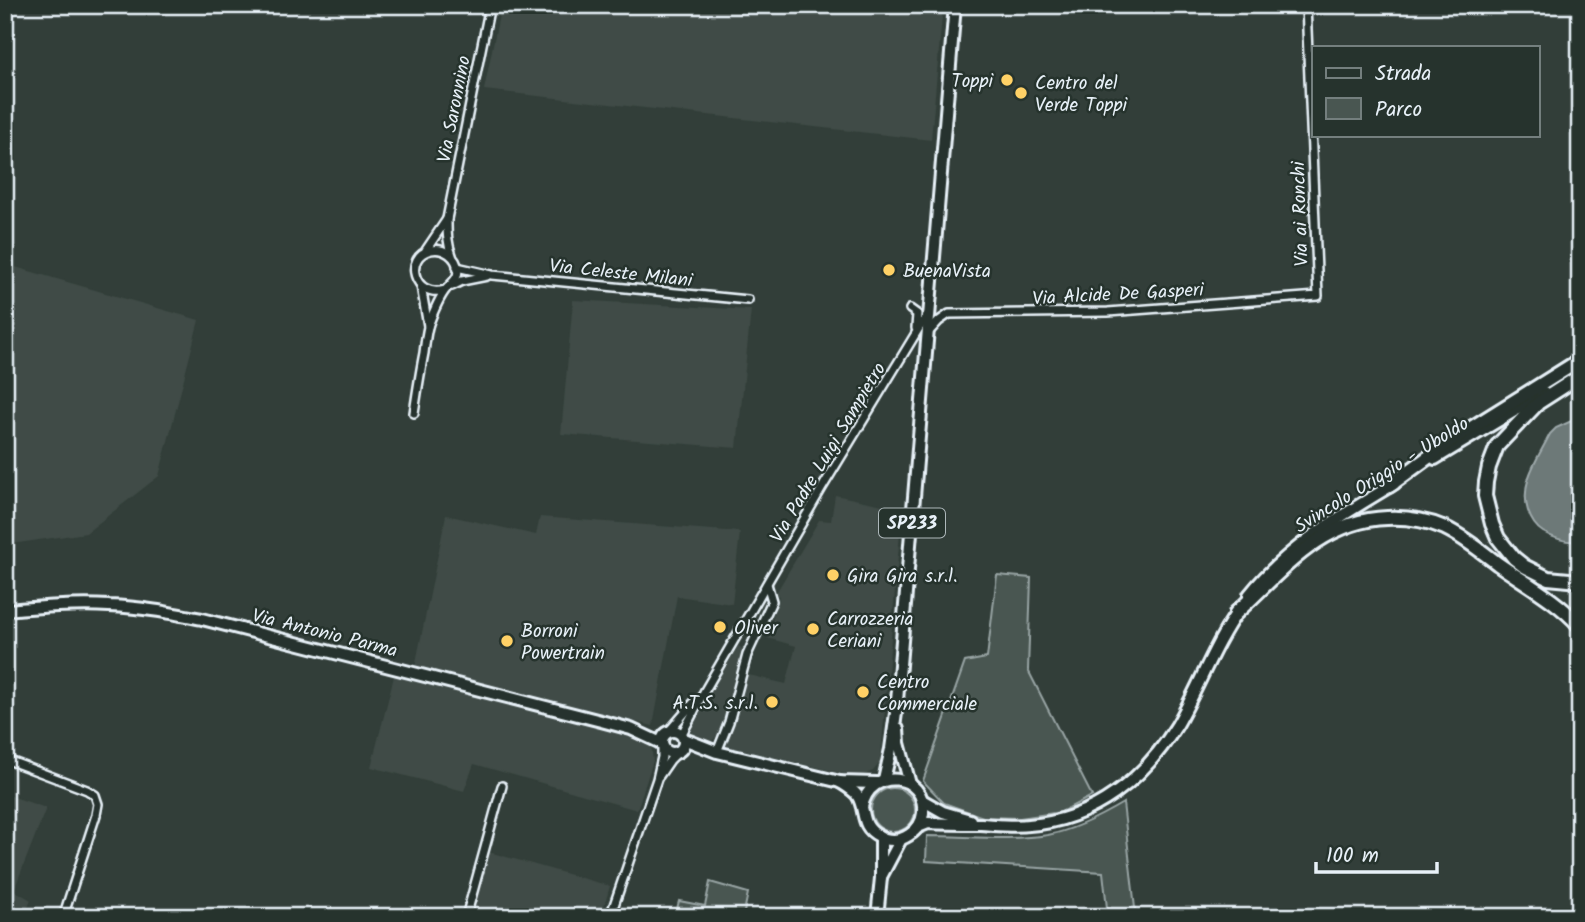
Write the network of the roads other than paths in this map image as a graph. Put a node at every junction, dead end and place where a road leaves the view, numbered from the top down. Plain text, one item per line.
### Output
1 (490, 5) edge
2 (955, 5) edge
3 (1307, 5) edge
4 (447, 219) junction
5 (425, 252) junction
6 (454, 258) junction
7 (457, 267) junction
8 (492, 275) junction
9 (421, 286) junction
10 (448, 288) junction
11 (1318, 296) joint
12 (748, 300) dead end
13 (910, 309) dead end
14 (929, 312) junction
15 (428, 327) junction
16 (927, 334) junction
17 (914, 335) junction
18 (1580, 360) edge
19 (1580, 374) edge
20 (414, 412) dead end
21 (1389, 486) junction
22 (1580, 581) edge
23 (767, 584) junction
24 (5, 610) edge
25 (1236, 612) junction
26 (1580, 625) edge
27 (704, 692) junction
28 (896, 713) junction
29 (631, 729) junction
30 (670, 730) junction
31 (681, 744) junction
32 (662, 745) junction
33 (717, 752) junction
34 (5, 759) edge
35 (657, 779) junction
36 (840, 782) junction
37 (880, 782) junction
38 (910, 784) junction
39 (502, 786) dead end
40 (922, 800) junction
41 (862, 807) junction
42 (983, 824) junction
43 (918, 827) junction
44 (881, 838) junction
45 (901, 839) junction
46 (881, 878) junction
47 (1580, 911) edge
48 (334, 916) edge
49 (62, 917) edge
50 (359, 917) edge
51 (466, 917) edge
52 (610, 917) edge
53 (877, 917) edge
54 (1578, 917) edge

1 - 4 street, Via Saronnino
2 - 14 main road, SP233
3 - 11 street, Via ai Ronchi
4 - 5 street, Via Saronnino
4 - 6 street, Via Saronnino
5 - 6 street
5 - 9 street, Via Saronnino
6 - 7 street, Via Saronnino
7 - 8 street
7 - 10 street, Via Saronnino
8 - 10 street
8 - 12 street, Via Celeste Milani
9 - 10 street
9 - 15 street, Via Saronnino
10 - 15 street, Via Saronnino
11 - 16 street, Via Alcide De Gasperi
13 - 17 street
14 - 16 main road, SP233
14 - 17 street, Via Padre Luigi Sampietro
15 - 20 street, Via Saronnino
16 - 28 main road, SP233
17 - 23 street, Via Padre Luigi Sampietro
18 - 21 highway
19 - 21 main road, Svincolo Origgio - Uboldo
19 - 22 highway
21 - 25 main road, Svincolo Origgio - Uboldo
23 - 27 street, Via Padre Luigi Sampietro
23 - 33 street, Via Padre Luigi Sampietro
24 - 29 main road, Via Antonio Parma
25 - 26 highway
25 - 42 main road, Svincolo Origgio - Uboldo
27 - 30 street, Via Padre Luigi Sampietro
27 - 31 street, Via Padre Luigi Sampietro
28 - 37 main road, SP233
28 - 38 main road, SP233
29 - 30 main road, Via Antonio Parma
29 - 32 main road, Via Antonio Parma
30 - 31 main road
30 - 32 main road
31 - 32 main road
31 - 33 main road
31 - 35 street, Via Padre Luigi Sampietro
32 - 35 street, Via Padre Luigi Sampietro
33 - 36 main road
34 - 49 street
35 - 52 street, Via Padre Luigi Sampietro
36 - 37 main road
36 - 41 main road
37 - 38 main road
37 - 41 main road, SP233
38 - 40 main road, SP233
39 - 51 street
40 - 42 main road, Svincolo Origgio - Uboldo
40 - 43 main road
41 - 44 main road
42 - 43 main road, Svincolo Origgio - Uboldo
43 - 45 main road
44 - 45 main road
44 - 46 main road
45 - 46 main road
46 - 53 main road
47 - 54 highway
48 - 50 street

